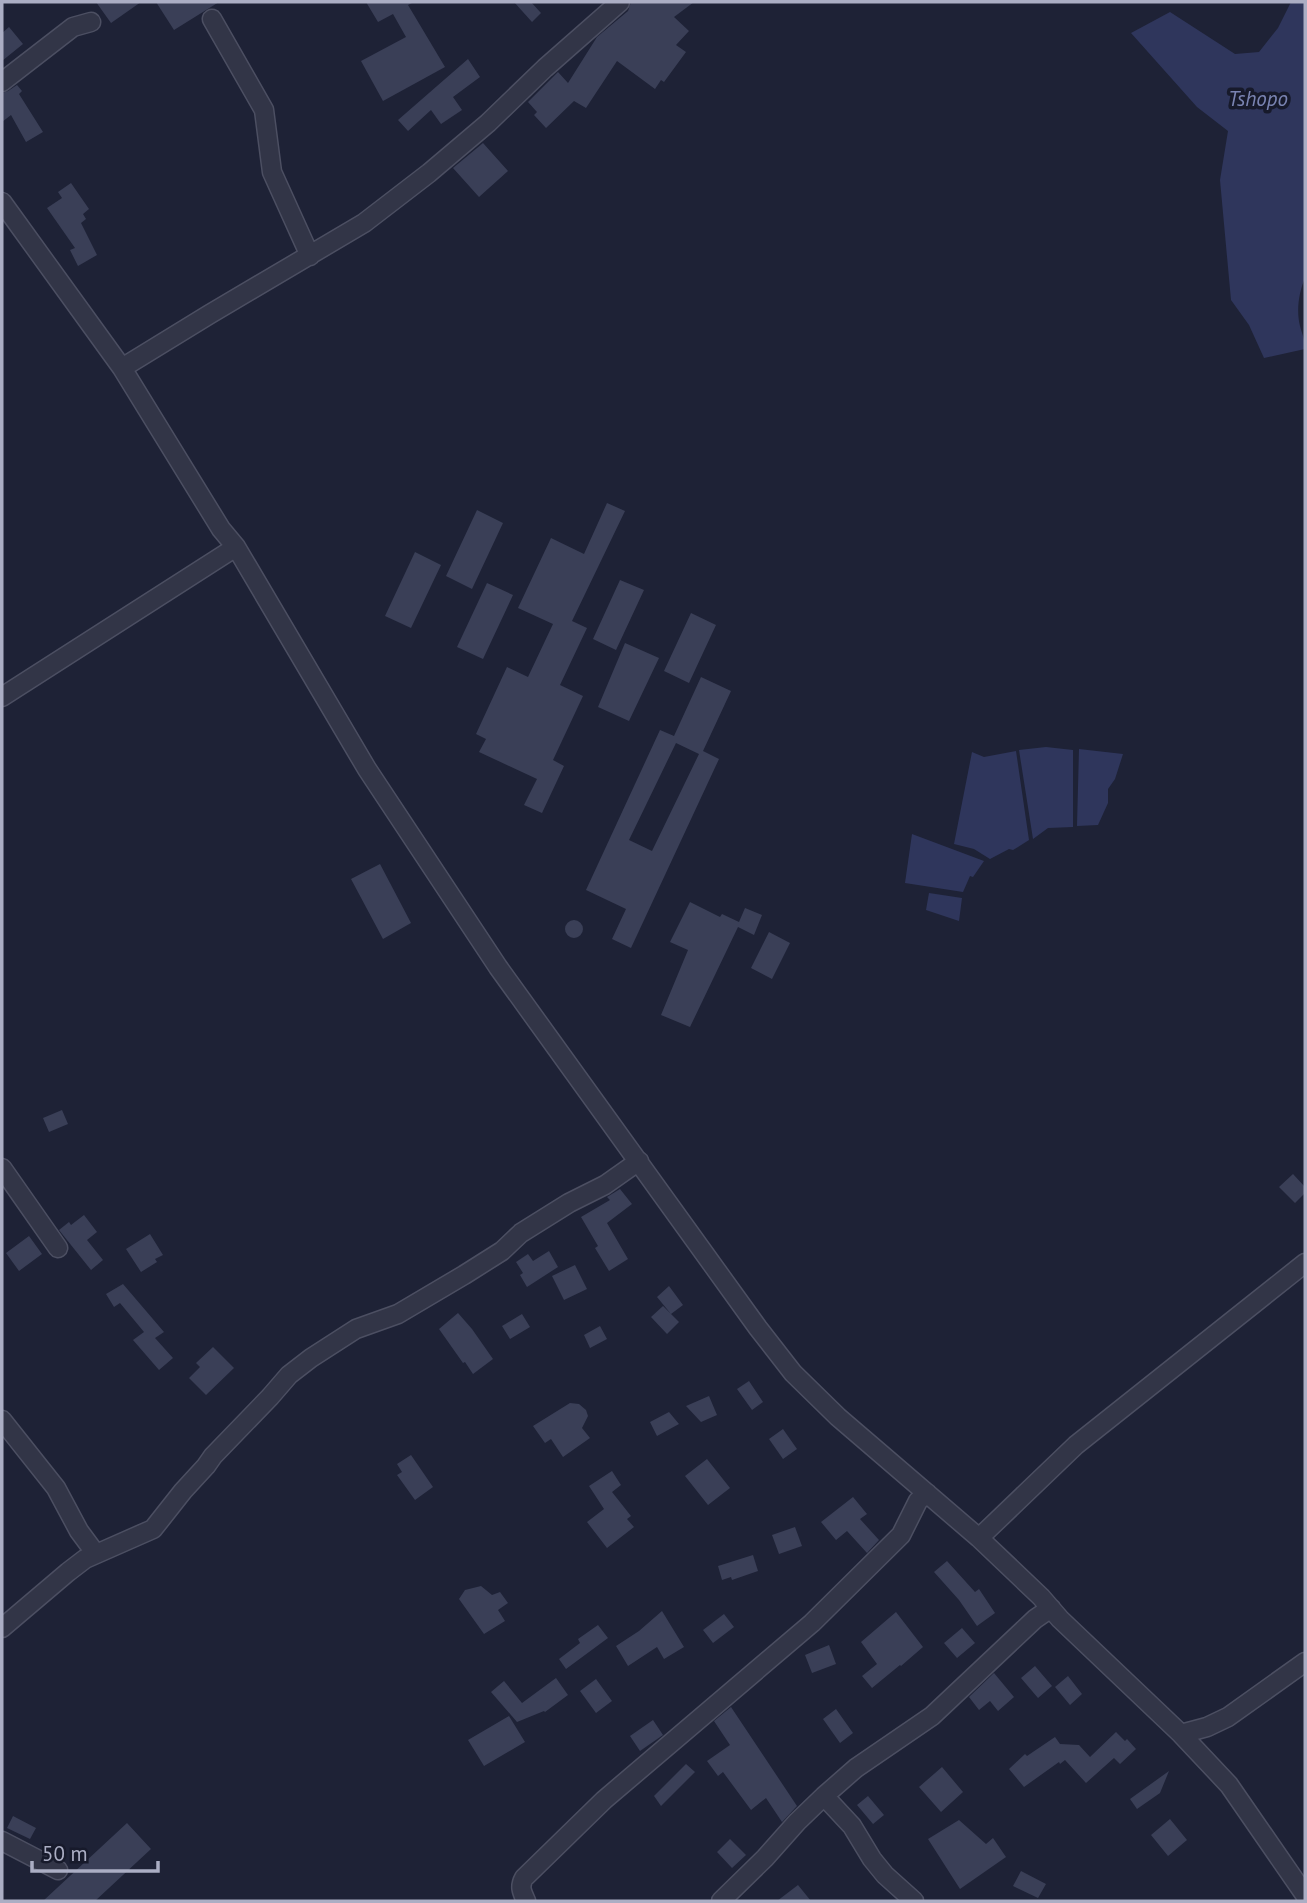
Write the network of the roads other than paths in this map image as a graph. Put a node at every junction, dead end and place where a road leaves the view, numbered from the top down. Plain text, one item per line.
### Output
1 (620, 2) edge
2 (212, 19) dead end
3 (90, 22) dead end
4 (2, 82) edge
5 (2, 202) edge
6 (310, 256) junction
7 (122, 368) junction
8 (236, 547) junction
9 (2, 697) edge
10 (639, 1161) junction
11 (2, 1168) edge
12 (58, 1248) dead end
13 (1305, 1264) edge
14 (2, 1420) edge
15 (927, 1493) junction
16 (979, 1538) junction
17 (96, 1554) junction
18 (1051, 1608) junction
19 (3, 1625) edge
20 (1305, 1662) edge
21 (1181, 1734) junction
22 (824, 1796) junction
23 (2, 1841) edge
24 (58, 1870) dead end
25 (1305, 1895) edge
26 (526, 1901) edge
27 (721, 1901) edge
28 (914, 1901) edge

1 - 6 street
2 - 6 street
3 - 4 street
5 - 7 street
6 - 7 street
7 - 8 street
8 - 9 street
8 - 10 street
10 - 15 street
10 - 17 street
11 - 12 street
13 - 16 street
14 - 17 street
15 - 16 street
15 - 26 street
16 - 18 street
17 - 19 street
18 - 21 street
18 - 22 street
20 - 21 street
21 - 25 street
22 - 27 street
22 - 28 street
23 - 24 street

